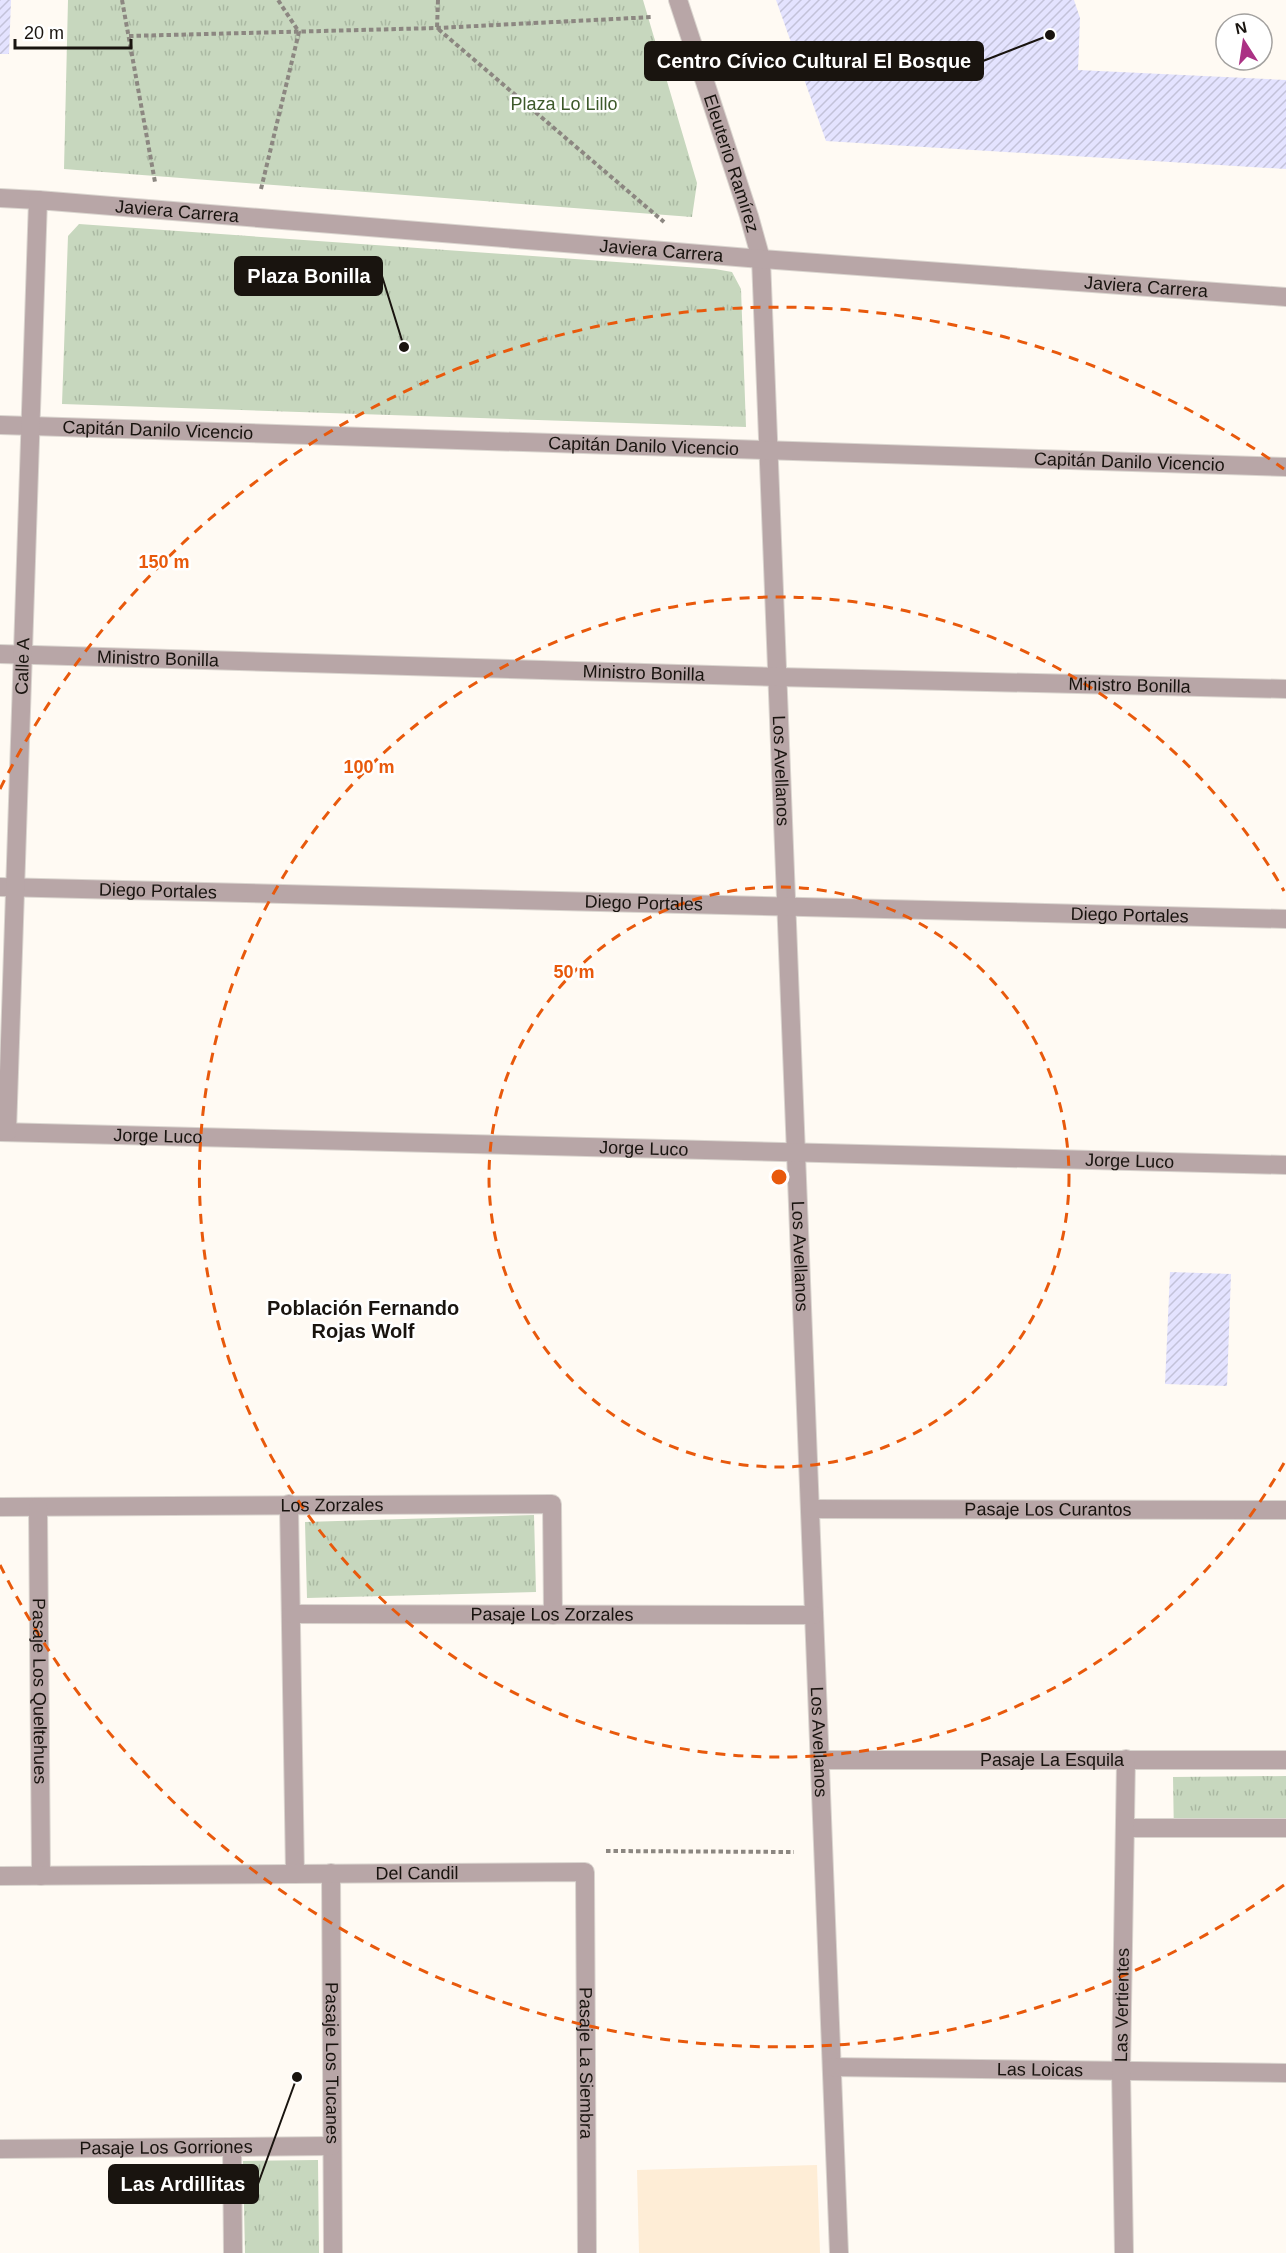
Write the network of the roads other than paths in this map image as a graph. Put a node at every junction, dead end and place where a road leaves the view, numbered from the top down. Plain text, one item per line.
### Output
1 (681, 8) edge
2 (0, 198) edge
3 (38, 200) junction
4 (761, 259) junction
5 (1286, 297) edge
6 (0, 425) edge
7 (30, 426) junction
8 (769, 449) junction
9 (1286, 467) edge
10 (0, 654) edge
11 (23, 655) junction
12 (778, 677) junction
13 (1286, 689) edge
14 (7, 887) edge
15 (787, 907) junction
16 (1286, 919) edge
17 (3, 1132) edge
18 (796, 1152) junction
19 (1286, 1165) edge
20 (289, 1504) junction
21 (0, 1507) edge
22 (38, 1507) junction
23 (811, 1509) junction
24 (1286, 1509) edge
25 (291, 1614) junction
26 (553, 1615) junction
27 (814, 1616) junction
28 (1126, 1759) junction
29 (820, 1760) junction
30 (1286, 1760) edge
31 (1125, 1828) junction
32 (1286, 1828) edge
33 (585, 1872) joint
34 (295, 1874) junction
35 (331, 1874) junction
36 (0, 1876) edge
37 (41, 1876) junction
38 (832, 2067) junction
39 (1121, 2070) junction
40 (1286, 2073) edge
41 (332, 2146) junction
42 (232, 2147) junction
43 (0, 2149) edge
44 (233, 2253) edge
45 (333, 2253) edge
46 (587, 2253) edge
47 (839, 2253) edge
48 (1124, 2253) edge

1 - 4 street, Eleuterio Ramírez
2 - 3 street, Javiera Carrera
3 - 4 street, Javiera Carrera
3 - 7 street, Calle A
4 - 5 street, Javiera Carrera
4 - 8 street, Los Avellanos
6 - 7 street, Capitán Danilo Vicencio
7 - 8 street, Capitán Danilo Vicencio
7 - 11 street, Calle A
8 - 9 street, Capitán Danilo Vicencio
8 - 12 street, Los Avellanos
10 - 11 street, Ministro Bonilla
11 - 12 street, Ministro Bonilla
11 - 14 street, Calle A
12 - 13 street, Ministro Bonilla
12 - 15 street, Los Avellanos
14 - 15 street, Diego Portales
14 - 17 street, Calle A
15 - 16 street, Diego Portales
15 - 18 street, Los Avellanos
17 - 18 street, Jorge Luco
18 - 19 street, Jorge Luco
18 - 23 street, Los Avellanos
20 - 22 street, Los Zorzales
20 - 25 street
20 - 26 street, Los Zorzales
21 - 22 street, Los Zorzales
22 - 37 street, Pasaje Los Queltehues
23 - 24 street, Pasaje Los Curantos
23 - 27 street, Los Avellanos
25 - 26 street, Pasaje Los Zorzales
25 - 34 street
26 - 27 street, Pasaje Los Zorzales
27 - 29 street, Los Avellanos
28 - 29 street, Pasaje La Esquila
28 - 30 street, Pasaje La Esquila
28 - 31 street, Las Vertientes
29 - 38 street, Los Avellanos
31 - 32 street
31 - 39 street, Las Vertientes
33 - 35 street, Del Candil
33 - 46 street, Pasaje La Siembra
34 - 35 street, Del Candil
34 - 37 street, Del Candil
35 - 41 street, Pasaje Los Tucanes
36 - 37 street, Del Candil
38 - 39 street, Las Loicas
38 - 47 street, Los Avellanos
39 - 40 street, Las Loicas
39 - 48 street, Las Vertientes
41 - 42 street, Pasaje Los Gorriones
41 - 45 street, Pasaje Los Tucanes
42 - 43 street, Pasaje Los Gorriones
42 - 44 street

